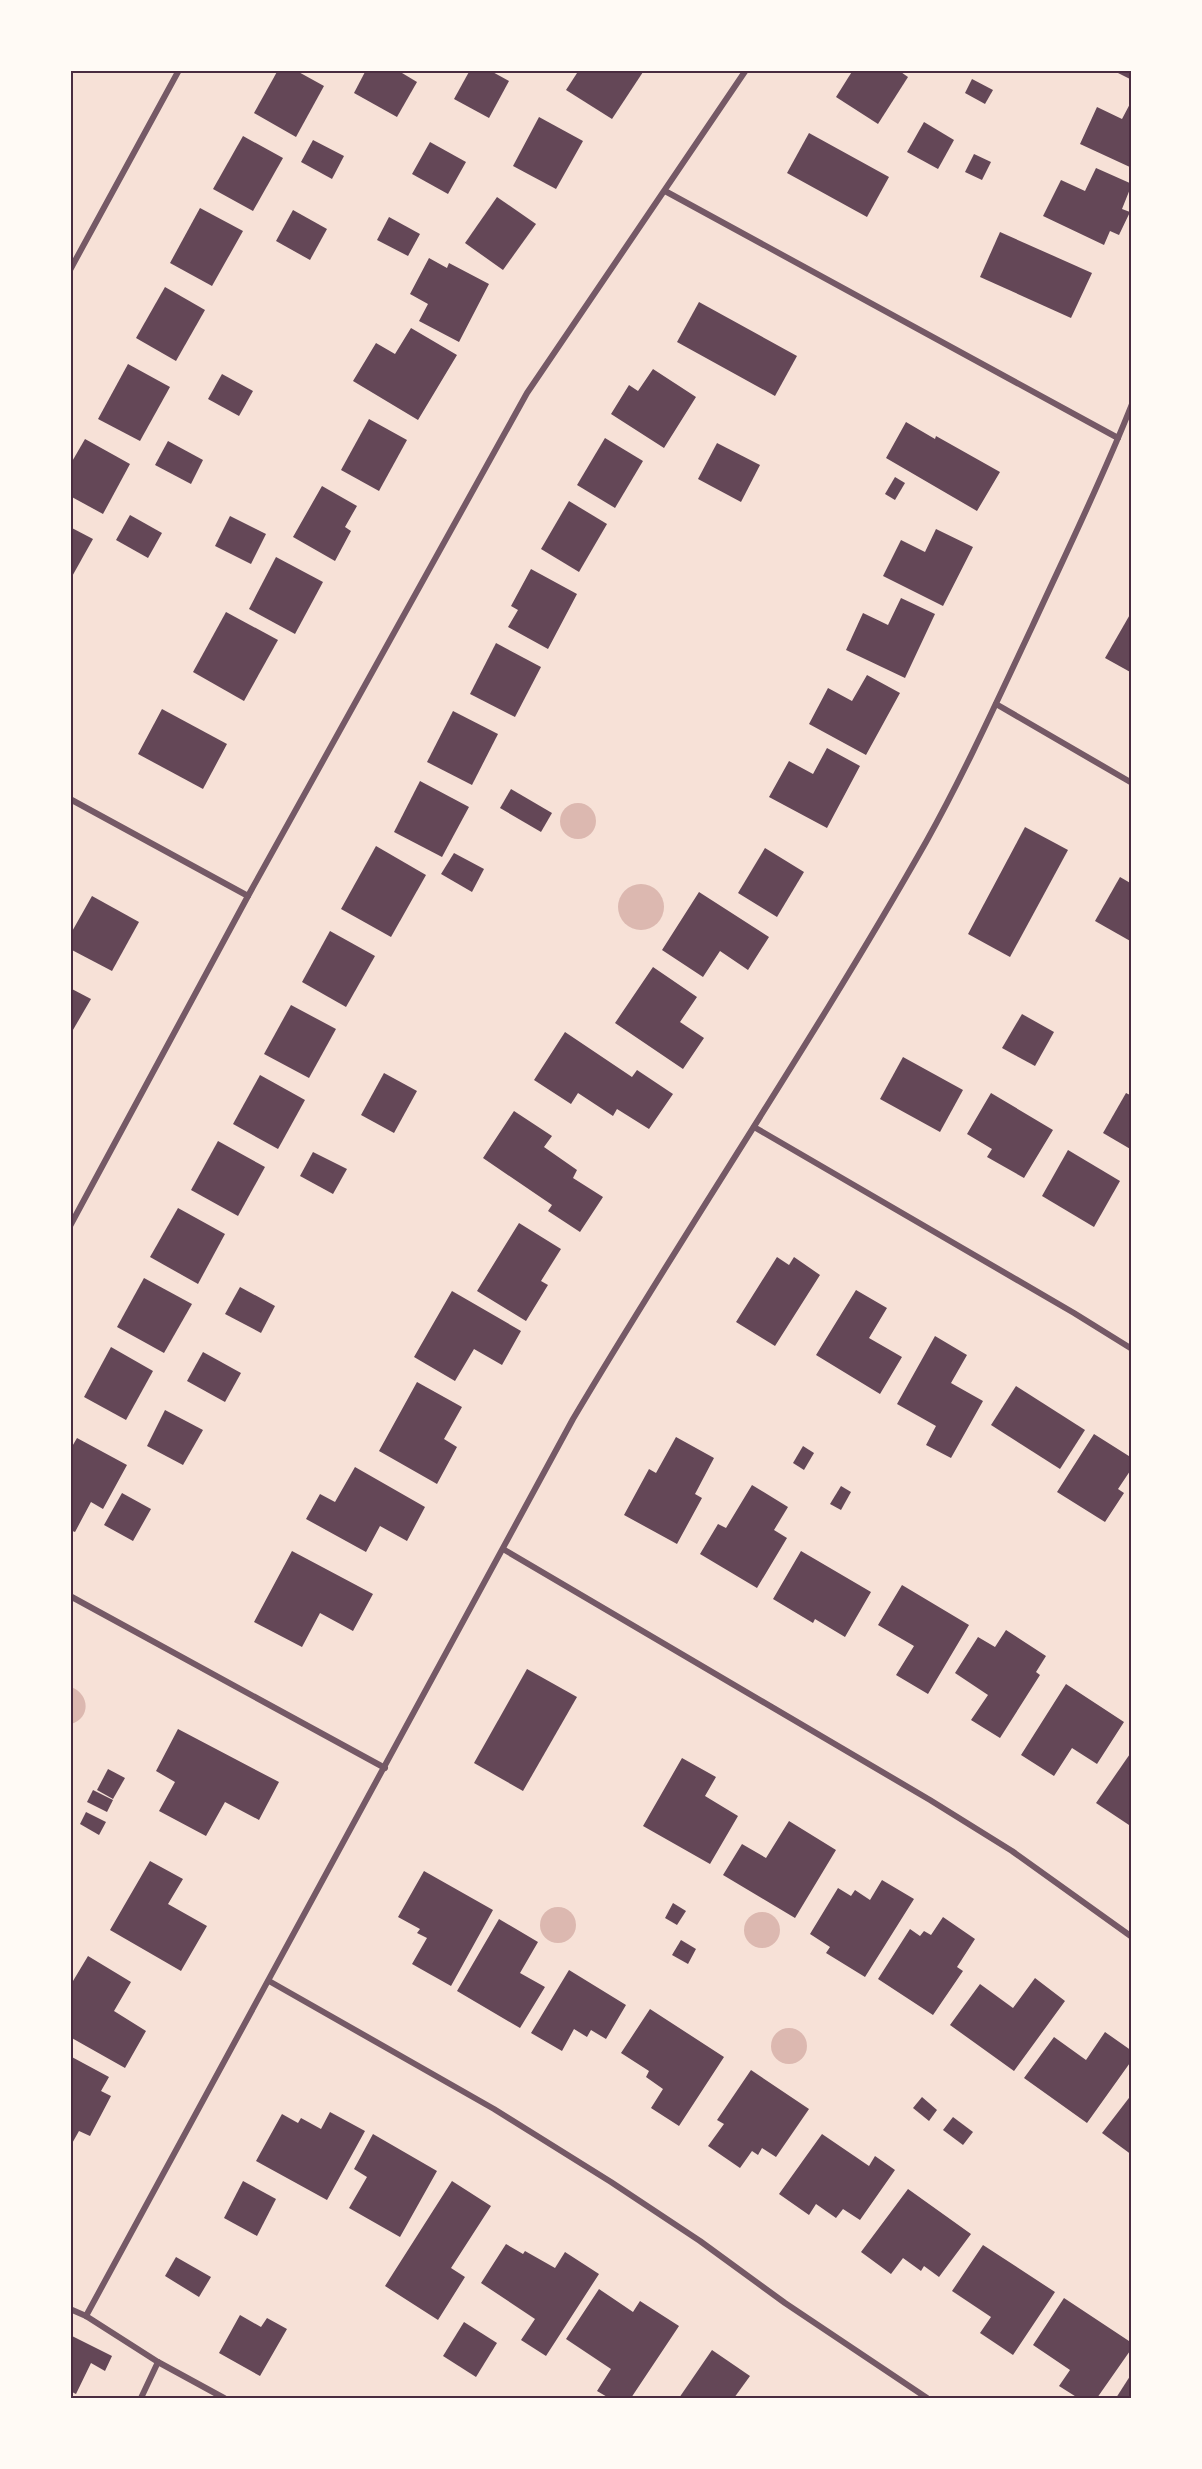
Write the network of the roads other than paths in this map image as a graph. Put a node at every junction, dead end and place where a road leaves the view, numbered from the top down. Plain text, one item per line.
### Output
1 (179, 70) edge
2 (746, 70) edge
3 (665, 191) junction
4 (70, 270) edge
5 (1131, 404) edge
6 (1118, 438) junction
7 (996, 705) junction
8 (1131, 783) edge
9 (70, 799) edge
10 (248, 896) junction
11 (754, 1127) junction
12 (70, 1226) edge
13 (1131, 1349) edge
14 (503, 1549) junction
15 (70, 1596) edge
16 (385, 1768) junction
17 (1131, 1937) edge
18 (269, 1981) junction
19 (70, 2309) edge
20 (86, 2316) junction
21 (158, 2362) junction
22 (141, 2398) edge
23 (224, 2398) edge
24 (927, 2398) edge

1 - 4 street
2 - 3 street
3 - 6 street
3 - 10 street
5 - 6 street
6 - 7 street
7 - 8 street
7 - 11 street
9 - 10 street
10 - 12 street
11 - 13 street
11 - 14 street
14 - 16 street
14 - 17 street
15 - 16 street
16 - 18 street
18 - 20 street
18 - 24 street
19 - 20 street
20 - 21 street
21 - 22 street
21 - 23 street

